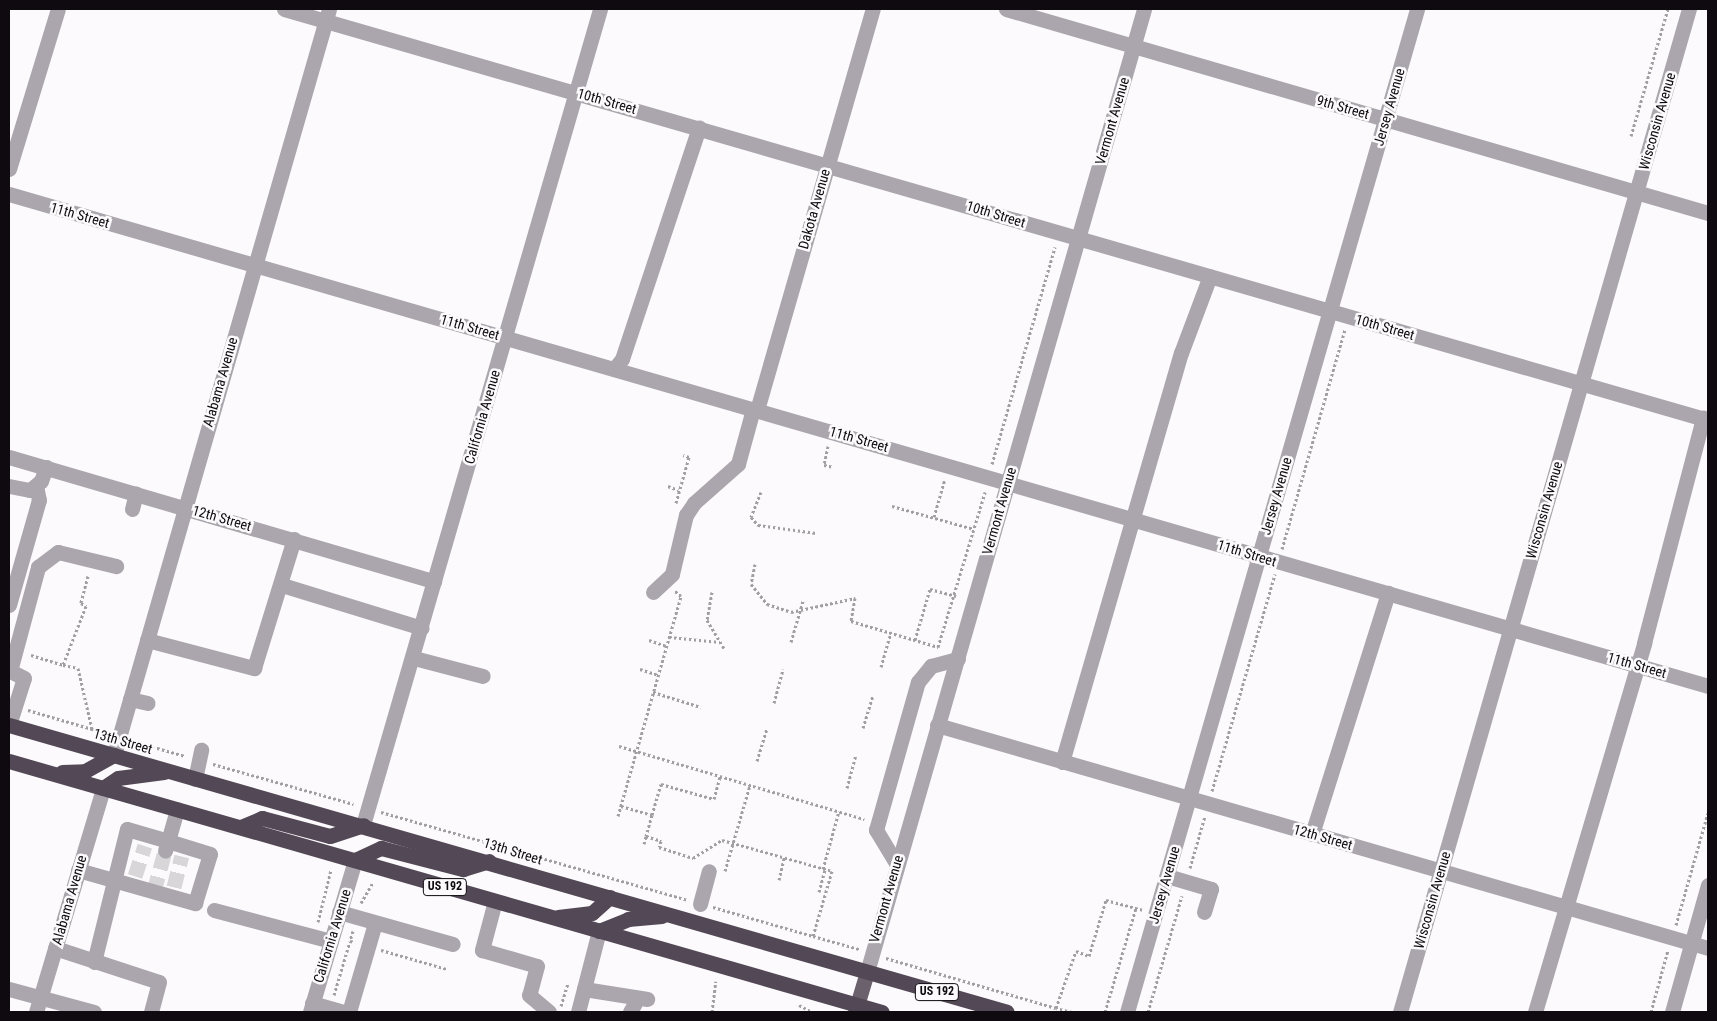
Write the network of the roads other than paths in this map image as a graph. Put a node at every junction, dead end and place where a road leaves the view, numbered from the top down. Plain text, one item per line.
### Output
1 (58, 9) edge
2 (284, 9) edge
3 (600, 9) edge
4 (873, 9) edge
5 (1006, 9) edge
6 (1144, 9) edge
7 (1417, 9) edge
8 (1689, 9) edge
9 (327, 15) edge
10 (1133, 46) junction
11 (575, 92) junction
12 (1385, 119) junction
13 (699, 127) junction
14 (827, 164) junction
15 (9, 169) edge
16 (1636, 192) junction
17 (9, 194) edge
18 (1708, 213) edge
19 (1078, 238) junction
20 (253, 264) junction
21 (1210, 276) junction
22 (1330, 310) junction
23 (505, 337) junction
24 (614, 369) junction
25 (1580, 383) junction
26 (755, 410) junction
27 (1706, 419) edge
28 (9, 457) edge
29 (46, 467) junction
30 (1007, 483) junction
31 (9, 486) edge
32 (36, 486) junction
33 (136, 493) junction
34 (185, 507) junction
35 (132, 509) dead end
36 (1131, 518) junction
37 (294, 539) junction
38 (1259, 556) junction
39 (116, 566) dead end
40 (434, 580) junction
41 (282, 585) junction
42 (653, 592) dead end
43 (1388, 593) junction
44 (9, 605) edge
45 (422, 628) junction
46 (1511, 628) junction
47 (147, 640) junction
48 (414, 658) junction
49 (958, 659) junction
50 (1637, 665) junction
51 (482, 676) dead end
52 (1708, 686) edge
53 (130, 699) junction
54 (148, 703) dead end
55 (9, 725) edge
56 (937, 725) junction
57 (201, 750) dead end
58 (114, 755) junction
59 (9, 761) edge
60 (1062, 762) junction
61 (170, 771) junction
62 (46, 772) junction
63 (195, 778) junction
64 (102, 788) junction
65 (1189, 799) junction
66 (177, 809) junction
67 (363, 825) junction
68 (241, 827) junction
69 (1312, 834) junction
70 (167, 846) junction
71 (354, 860) junction
72 (489, 861) junction
73 (896, 863) junction
74 (78, 870) junction
75 (1440, 871) junction
76 (717, 872) road end
77 (1167, 876) junction
78 (114, 880) junction
79 (1708, 885) edge
80 (610, 897) junction
81 (495, 901) junction
82 (700, 904) dead end
83 (1567, 909) junction
84 (214, 910) dead end
85 (340, 912) junction
86 (1204, 912) dead end
87 (674, 916) junction
88 (549, 918) junction
89 (375, 923) junction
90 (599, 931) junction
91 (331, 941) junction
92 (1691, 943) junction
93 (453, 944) dead end
94 (55, 948) junction
95 (1708, 948) edge
96 (94, 962) junction
97 (867, 972) junction
98 (9, 989) edge
99 (584, 989) junction
100 (638, 1004) edge
101 (38, 1005) edge
102 (311, 1008) edge
103 (856, 1009) edge
104 (337, 1010) edge
105 (94, 1012) edge
106 (151, 1012) edge
107 (349, 1012) edge
108 (549, 1012) edge
109 (578, 1012) edge
110 (882, 1012) edge
111 (1007, 1012) edge
112 (1128, 1012) edge
113 (1400, 1012) edge
114 (1535, 1012) edge
115 (1672, 1012) edge

1 - 15 street
2 - 9 street, 10th Street
3 - 11 street, California Avenue
4 - 14 street, Dakota Avenue
5 - 10 street, 9th Street
6 - 10 street, Vermont Avenue
7 - 12 street, Jersey Avenue
8 - 16 street, Wisconsin Avenue
9 - 11 street, 10th Street
9 - 20 street, Alabama Avenue
10 - 12 street, 9th Street
10 - 19 street, Vermont Avenue
11 - 13 street, 10th Street
11 - 23 street, California Avenue
12 - 16 street, 9th Street
12 - 22 street, Jersey Avenue
13 - 14 street, 10th Street
13 - 24 street
14 - 19 street, 10th Street
14 - 26 street, Dakota Avenue
16 - 18 street, 9th Street
16 - 25 street, Wisconsin Avenue
17 - 20 street, 11th Street
19 - 21 street, 10th Street
19 - 30 street, Vermont Avenue
20 - 23 street, 11th Street
20 - 34 street, Alabama Avenue
21 - 22 street, 10th Street
21 - 36 street
22 - 25 street, 10th Street
22 - 38 street, Jersey Avenue
23 - 24 street, 11th Street
23 - 40 street, California Avenue
24 - 26 street, 11th Street
25 - 27 street, 10th Street
25 - 46 street, Wisconsin Avenue
26 - 30 street, 11th Street
26 - 42 street, Dakota Avenue
27 - 50 street
28 - 29 street, 12th Street
29 - 32 street
29 - 33 street, 12th Street
30 - 36 street, 11th Street
30 - 49 street, Vermont Avenue
31 - 32 street
32 - 44 street
33 - 34 street, 12th Street
33 - 35 street
34 - 37 street, 12th Street
34 - 47 street, Alabama Avenue
36 - 38 street, 11th Street
36 - 60 street
37 - 40 street, 12th Street
37 - 41 street
38 - 43 street, 11th Street
38 - 65 street, Jersey Avenue
39 - 55 street
40 - 45 street, California Avenue
41 - 45 street
41 - 47 street
43 - 46 street, 11th Street
43 - 69 street
45 - 48 street, California Avenue
46 - 50 street, 11th Street
46 - 75 street, Wisconsin Avenue
47 - 53 street, Alabama Avenue
48 - 51 street
48 - 67 street, California Avenue
49 - 56 street, Vermont Avenue
49 - 73 street
50 - 52 street, 11th Street
50 - 83 street
53 - 54 street
53 - 58 street, Alabama Avenue
55 - 58 highway, 13th Street / US 192
56 - 60 street, 12th Street
56 - 73 street, Vermont Avenue
57 - 63 street
58 - 61 highway, 13th Street / US 192
58 - 62 highway
59 - 62 highway, US 192
60 - 65 street, 12th Street
61 - 63 highway, 13th Street / US 192
61 - 64 highway
62 - 64 highway, US 192
63 - 67 highway, 13th Street / US 192
64 - 66 highway, US 192
64 - 74 street, Alabama Avenue
65 - 69 street, 12th Street
65 - 77 street, Jersey Avenue
66 - 68 highway, US 192
66 - 70 street
67 - 68 highway
67 - 72 highway, 13th Street / US 192
68 - 71 highway, US 192
69 - 75 street, 12th Street
70 - 78 street
70 - 78 street
71 - 72 highway
71 - 81 highway, US 192
71 - 85 street, California Avenue
72 - 80 highway, 13th Street / US 192
73 - 97 street, Vermont Avenue
74 - 78 street
74 - 94 street, Alabama Avenue
75 - 83 street, 12th Street
75 - 113 street, Wisconsin Avenue
76 - 82 street
77 - 86 street
77 - 112 street, Jersey Avenue
78 - 96 street
79 - 92 street
80 - 87 highway, 13th Street / US 192
80 - 88 highway
81 - 88 highway, US 192
81 - 108 street
83 - 92 street, 12th Street
83 - 114 street
84 - 91 street
85 - 89 street
85 - 91 street, California Avenue
87 - 90 highway
87 - 97 highway, 13th Street / US 192
88 - 90 highway, US 192
89 - 93 street
89 - 107 street
90 - 99 street
90 - 103 highway, US 192
91 - 102 street, California Avenue
92 - 95 street, 12th Street
92 - 115 street
94 - 96 street
94 - 101 street, Alabama Avenue
96 - 106 street
97 - 103 main road, Vermont Avenue
97 - 111 highway, 13th Street / US 192
98 - 101 street
99 - 100 street
99 - 109 street
101 - 105 street
102 - 104 street
103 - 110 highway, US 192

